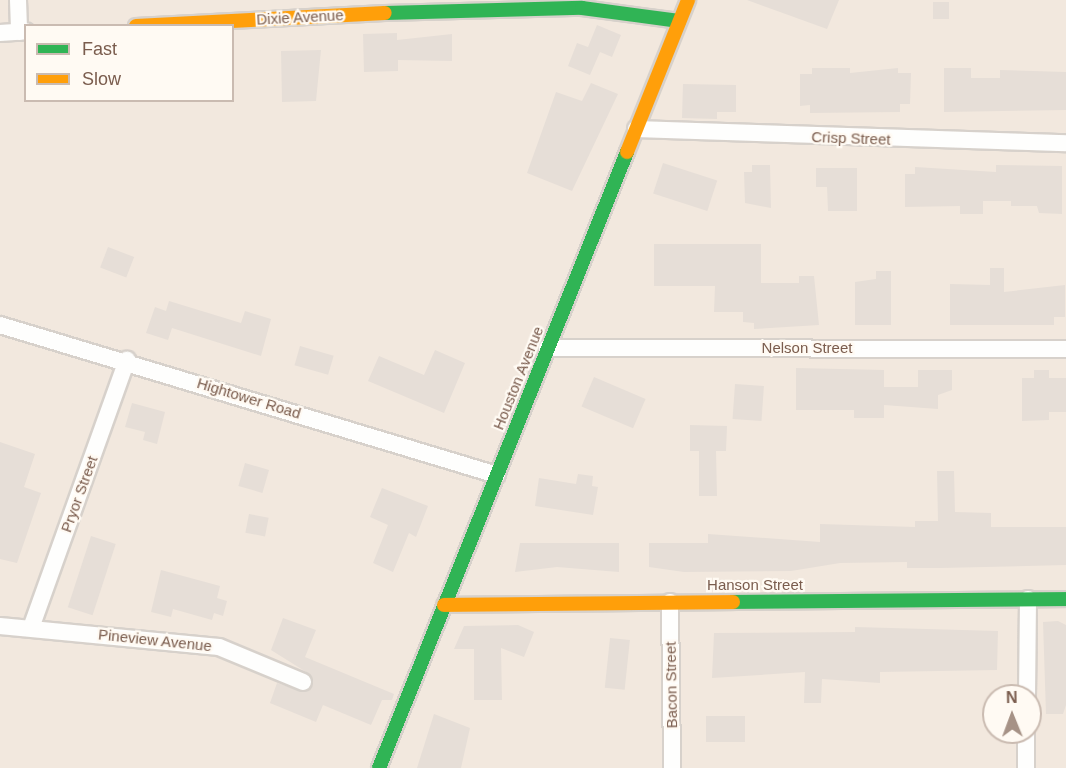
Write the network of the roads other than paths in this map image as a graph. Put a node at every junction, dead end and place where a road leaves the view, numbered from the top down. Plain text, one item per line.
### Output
1 (18, 0) edge
2 (688, 0) edge
3 (679, 21) junction
4 (173, 24) edge
5 (22, 32) edge
6 (0, 33) edge
7 (636, 129) junction
8 (1066, 143) edge
9 (0, 325) edge
10 (547, 348) junction
11 (1066, 349) edge
12 (127, 360) junction
13 (497, 475) junction
14 (1028, 599) junction
15 (1066, 599) edge
16 (670, 602) junction
17 (444, 605) junction
18 (0, 626) edge
19 (31, 628) junction
20 (303, 682) dead end
21 (1027, 684) edge
22 (1026, 744) edge
23 (379, 768) edge
24 (672, 768) edge
25 (1026, 768) edge

1 - 5 street
2 - 3 street, Houston Avenue
3 - 4 street, Dixie Avenue
3 - 7 street, Houston Avenue
5 - 6 street
7 - 8 street, Crisp Street
7 - 10 street, Houston Avenue
9 - 12 street, Hightower Road
10 - 11 street, Nelson Street
10 - 13 street, Houston Avenue
12 - 13 street, Hightower Road
12 - 19 street, Pryor Street
13 - 17 street, Houston Avenue
14 - 15 street, Hanson Street
14 - 16 street, Hanson Street
14 - 21 street
16 - 17 street, Hanson Street
16 - 24 street, Bacon Street
17 - 23 street, Houston Avenue
18 - 19 street, Pineview Avenue
19 - 20 street, Pineview Avenue
22 - 25 street

